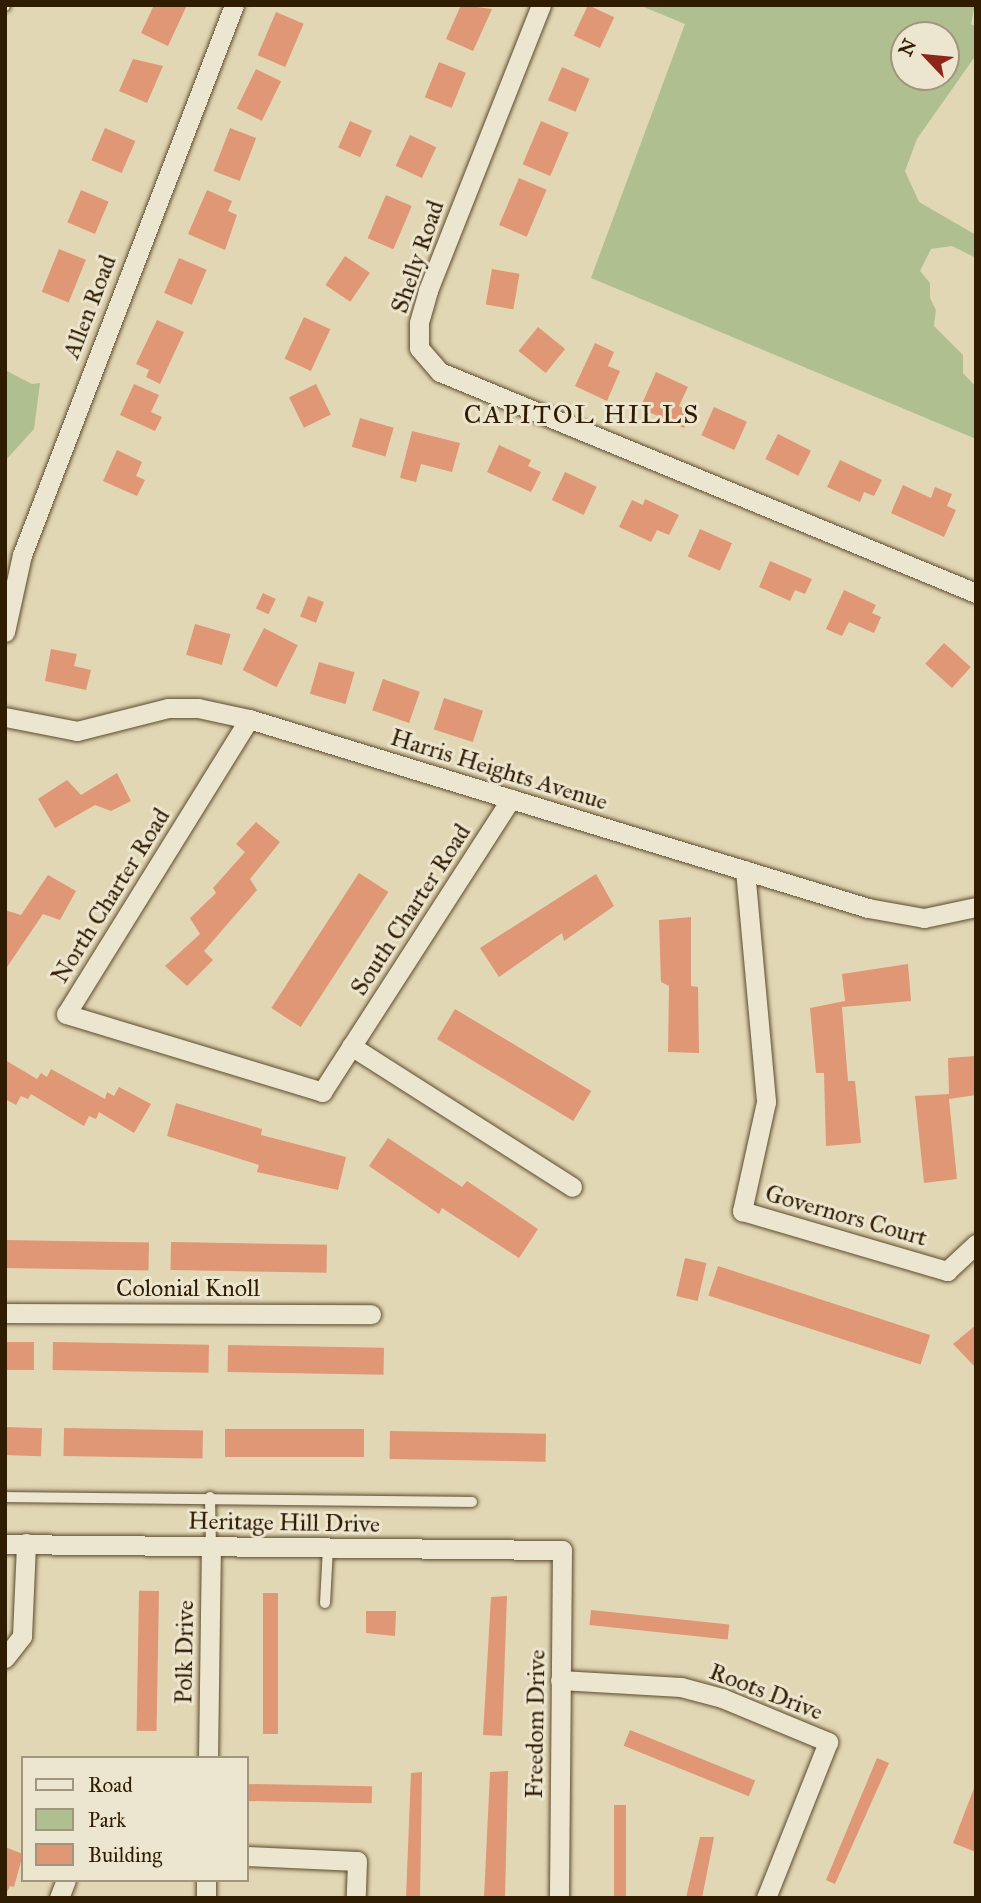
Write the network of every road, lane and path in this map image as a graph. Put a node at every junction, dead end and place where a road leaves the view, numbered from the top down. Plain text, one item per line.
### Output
1 (234, 5) edge
2 (541, 5) edge
3 (976, 593) edge
4 (5, 632) edge
5 (5, 717) edge
6 (249, 719) junction
7 (511, 799) junction
8 (745, 870) junction
9 (976, 907) edge
10 (351, 1046) junction
11 (322, 1092) joint
12 (572, 1186) dead end
13 (976, 1244) edge
14 (5, 1313) edge
15 (371, 1314) dead end
16 (5, 1497) edge
17 (210, 1497) junction
18 (471, 1502) dead end
19 (26, 1543) junction
20 (5, 1544) edge
21 (211, 1547) junction
22 (328, 1548) junction
23 (562, 1550) joint
24 (325, 1603) dead end
25 (5, 1658) edge
26 (560, 1680) junction
27 (208, 1756) edge
28 (248, 1856) edge
29 (356, 1898) edge
30 (559, 1898) edge
31 (766, 1898) edge

1 - 4 street, Allen Road
2 - 3 street, Shelly Road
5 - 6 street, Harris Heights Avenue
6 - 7 street, Harris Heights Avenue
6 - 11 street, North Charter Road
7 - 8 street, Harris Heights Avenue
7 - 10 street, South Charter Road
8 - 9 street, Harris Heights Avenue
8 - 13 street, Governors Court
10 - 11 street, South Charter Road
10 - 12 street
14 - 15 street, Colonial Knoll
16 - 17 lane
17 - 18 lane
17 - 21 lane
19 - 20 street, Heritage Hill Drive
19 - 21 street, Heritage Hill Drive
19 - 25 street
21 - 22 street, Heritage Hill Drive
21 - 27 street, Polk Drive
22 - 23 street, Heritage Hill Drive
22 - 24 lane
23 - 26 street, Freedom Drive
26 - 30 street, Freedom Drive
26 - 31 street, Roots Drive
28 - 29 street

